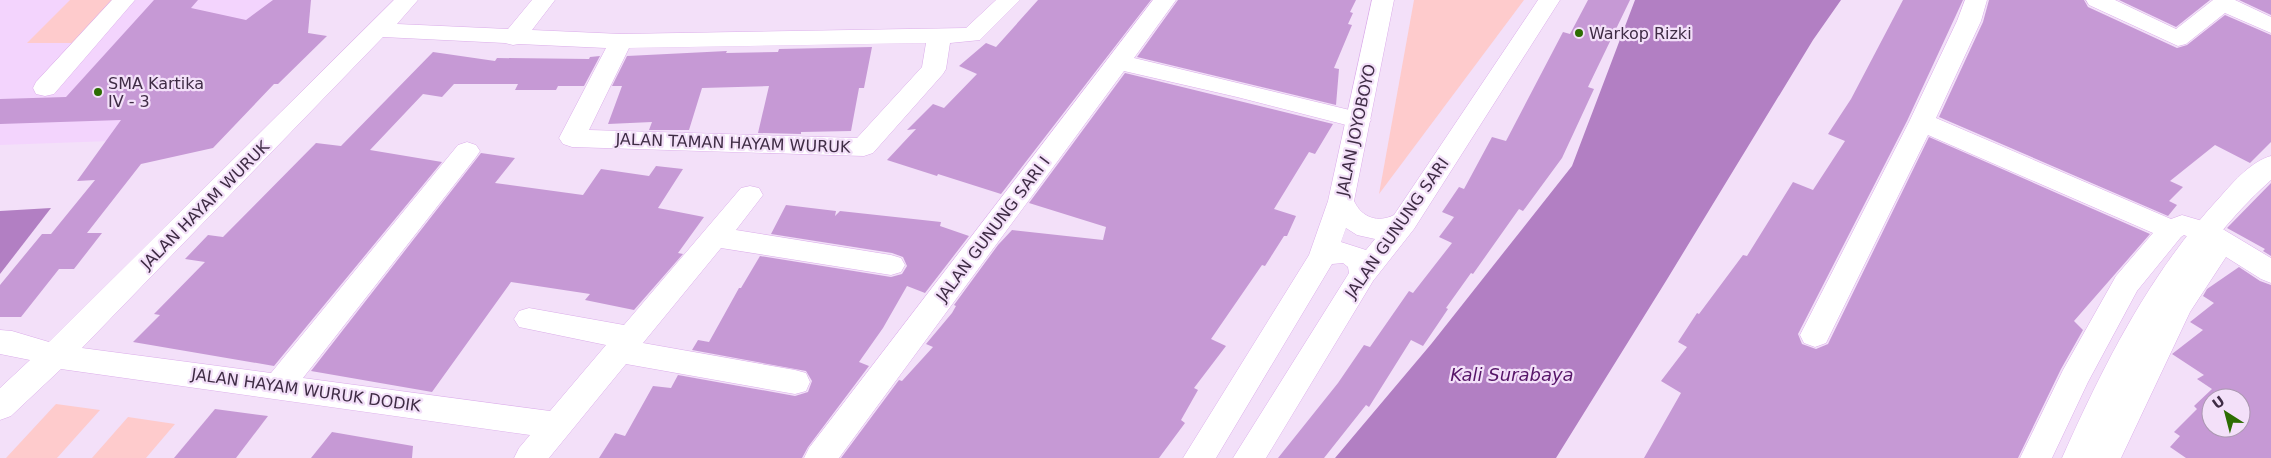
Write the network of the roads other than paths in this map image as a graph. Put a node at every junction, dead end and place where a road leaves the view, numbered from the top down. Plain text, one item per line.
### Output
1 (124, 0) edge
2 (407, 0) edge
3 (544, 0) edge
4 (1010, 0) edge
5 (1165, 0) edge
6 (1383, 0) edge
7 (1549, 0) edge
8 (1976, 0) edge
9 (2097, 0) edge
10 (2271, 26) edge
11 (378, 30) junction
12 (939, 36) junction
13 (514, 38) junction
14 (621, 41) junction
15 (1118, 62) junction
16 (45, 88) dead end
17 (1358, 120) junction
18 (1922, 122) junction
19 (467, 151) dead end
20 (2271, 165) edge
21 (750, 195) dead end
22 (1341, 201) junction
23 (1404, 222) junction
24 (2171, 230) junction
25 (2214, 236) junction
26 (714, 237) junction
27 (1322, 257) junction
28 (891, 265) dead end
29 (2271, 272) edge
30 (1363, 274) junction
31 (529, 319) dead end
32 (1815, 335) dead end
33 (0, 342) edge
34 (623, 345) junction
35 (55, 356) junction
36 (795, 382) dead end
37 (278, 386) junction
38 (0, 407) edge
39 (556, 425) junction
40 (530, 458) edge
41 (820, 458) edge
42 (1199, 458) edge
43 (1250, 458) edge
44 (2036, 458) edge
45 (2078, 458) edge
46 (2105, 458) edge

1 - 16 street
2 - 11 street, JALAN HAYAM WURUK
3 - 13 street
4 - 12 street
5 - 15 street, JALAN GUNUNG SARI I
6 - 17 street, JALAN JOYOBOYO
7 - 23 street, JALAN GUNUNG SARI
8 - 18 street
9 - 10 street
11 - 13 street
11 - 35 street, JALAN HAYAM WURUK
12 - 14 street
12 - 14 street, JALAN TAMAN HAYAM WURUK
13 - 14 street
15 - 17 street
15 - 41 street, JALAN GUNUNG SARI I
17 - 22 street, JALAN JOYOBOYO
18 - 24 street
18 - 32 street
19 - 37 street
20 - 25 street
21 - 26 street
22 - 23 street
22 - 27 street, JALAN JOYOBOYO
23 - 30 street, JALAN GUNUNG SARI
24 - 25 street
24 - 44 street
25 - 29 street
25 - 45 street
25 - 46 street
26 - 28 street
26 - 34 street
27 - 30 street
27 - 42 street
30 - 43 street, JALAN GUNUNG SARI
31 - 34 street
33 - 35 street, JALAN HAYAM WURUK DODIK
34 - 36 street
34 - 39 street
35 - 37 street, JALAN HAYAM WURUK DODIK
35 - 38 street, JALAN HAYAM WURUK
37 - 39 street, JALAN HAYAM WURUK DODIK
39 - 40 street

